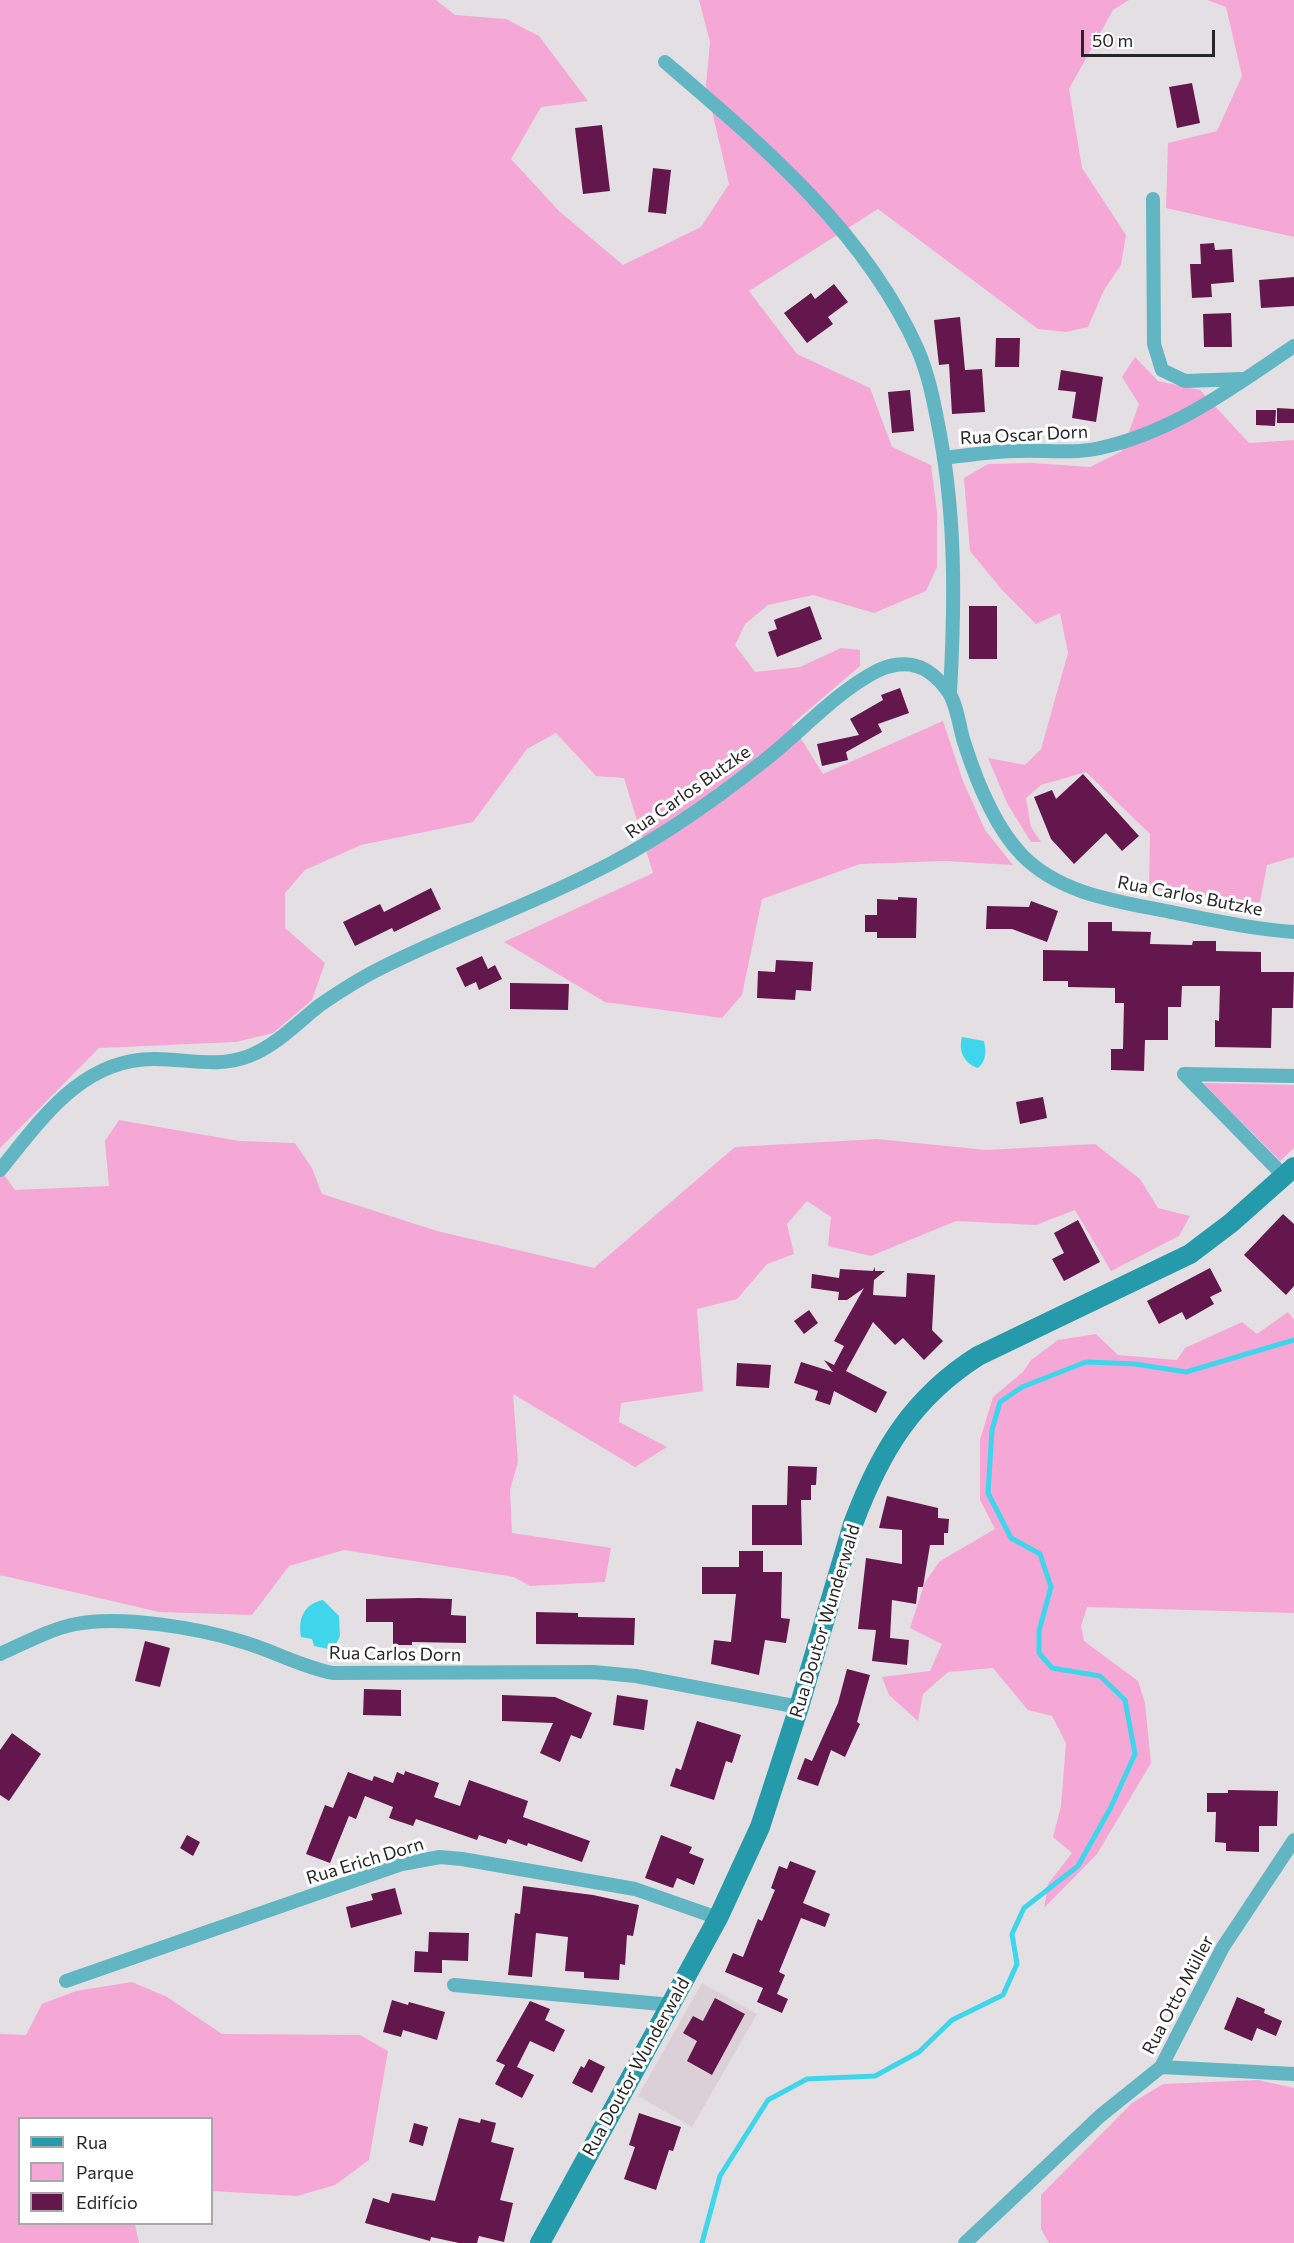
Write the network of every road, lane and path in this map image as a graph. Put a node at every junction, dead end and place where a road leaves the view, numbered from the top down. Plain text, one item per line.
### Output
1 (665, 63) dead end
2 (1153, 199) dead end
3 (1294, 346) edge
4 (1244, 379) junction
5 (945, 458) junction
6 (950, 692) junction
7 (1294, 932) edge
8 (1294, 1076) edge
9 (0, 1170) edge
10 (1289, 1172) edge
11 (0, 1654) edge
12 (799, 1707) junction
13 (1294, 1840) edge
14 (718, 1918) junction
15 (66, 1981) dead end
16 (454, 1985) dead end
17 (672, 2005) junction
18 (1161, 2067) junction
19 (1294, 2074) edge
20 (540, 2243) edge
21 (965, 2243) edge

1 - 5 street
2 - 4 street
3 - 4 street, Rua Oscar Dorn
4 - 5 street, Rua Oscar Dorn
5 - 6 street
6 - 7 street, Rua Carlos Butzke
6 - 9 street, Rua Carlos Butzke
8 - 10 street
10 - 12 street, Rua Doutor Wunderwald
11 - 12 street, Rua Carlos Dorn
12 - 14 street, Rua Doutor Wunderwald
13 - 18 street, Rua Otto Müller
14 - 15 street, Rua Erich Dorn
14 - 17 street, Rua Doutor Wunderwald
16 - 17 street
17 - 20 street, Rua Doutor Wunderwald
18 - 19 street
18 - 21 street, Rua Otto Müller

